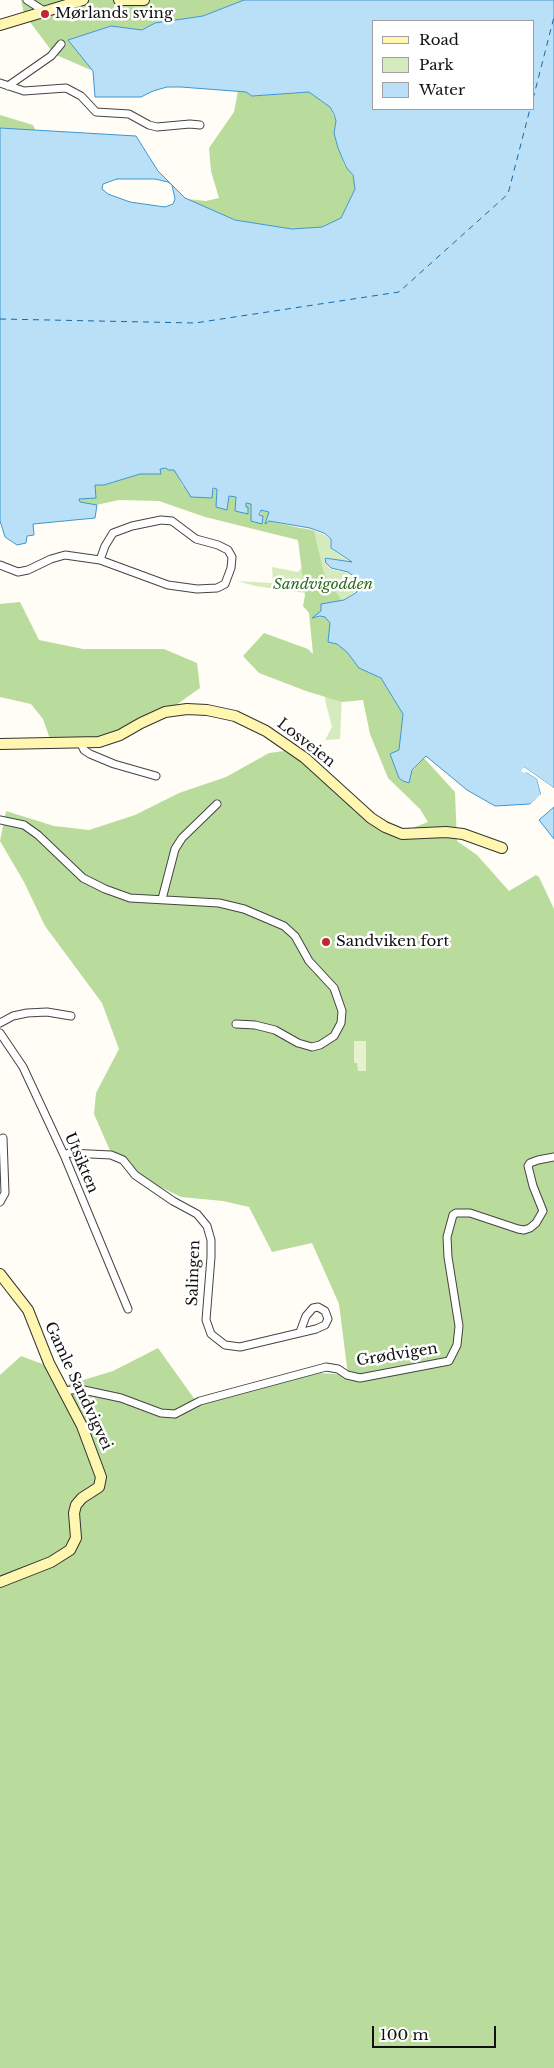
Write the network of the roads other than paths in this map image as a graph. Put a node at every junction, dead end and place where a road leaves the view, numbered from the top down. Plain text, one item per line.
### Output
1 (27, 0) edge
2 (82, 0) edge
3 (119, 0) edge
4 (144, 0) edge
5 (44, 11) junction
6 (0, 24) edge
7 (61, 44) dead end
8 (0, 83) edge
9 (8, 86) junction
10 (200, 125) dead end
11 (100, 560) junction
12 (0, 565) edge
13 (0, 744) edge
14 (81, 744) junction
15 (156, 776) dead end
16 (217, 804) dead end
17 (0, 820) edge
18 (502, 848) dead end
19 (162, 899) junction
20 (71, 1016) dead end
21 (0, 1023) edge
22 (236, 1024) dead end
23 (0, 1033) edge
24 (3, 1138) dead end
25 (64, 1155) junction
26 (554, 1157) edge
27 (0, 1202) edge
28 (0, 1274) edge
29 (128, 1309) dead end
30 (300, 1332) dead end
31 (64, 1391) junction
32 (0, 1582) edge

1 - 5 street
2 - 5 street
3 - 4 street
5 - 6 street
7 - 9 street
8 - 9 street
9 - 10 street
11 - 11 street
11 - 12 street
13 - 14 street, Losveien
14 - 15 street
14 - 18 street, Losveien
16 - 19 street
17 - 19 street
19 - 22 street
20 - 21 street
23 - 25 street, Utsikten
24 - 27 street
25 - 29 street, Utsikten
25 - 30 street, Salingen
26 - 31 street, Grødvigen
28 - 31 street, Gamle Sandvigvei
31 - 32 street, Gamle Sandvigvei

